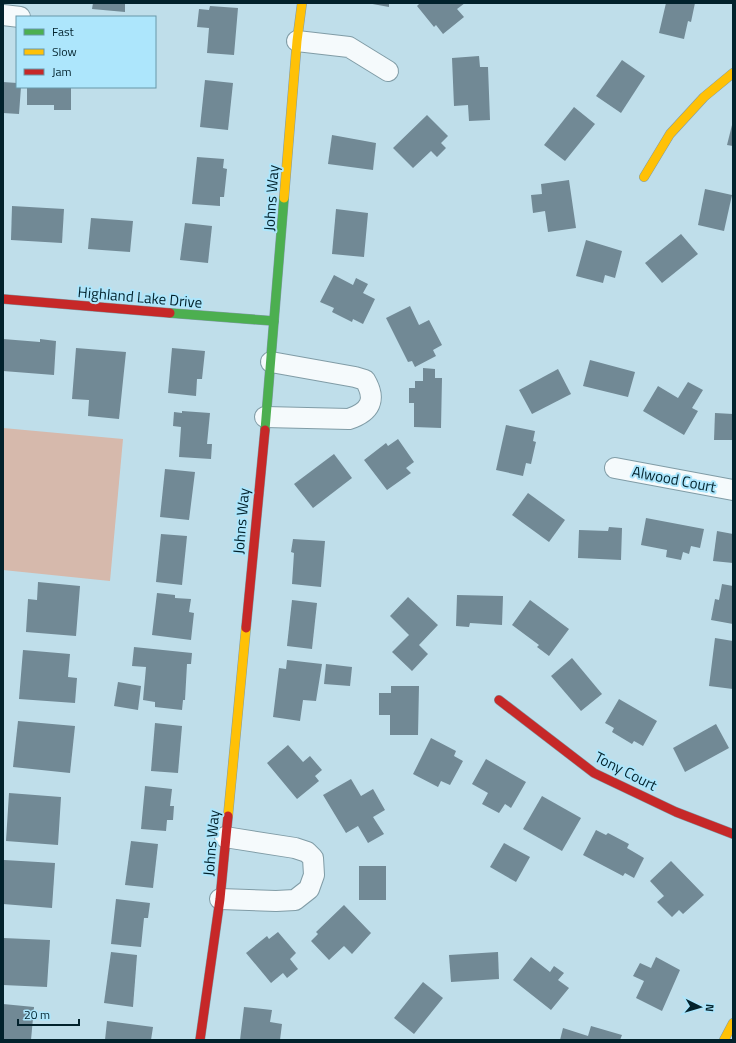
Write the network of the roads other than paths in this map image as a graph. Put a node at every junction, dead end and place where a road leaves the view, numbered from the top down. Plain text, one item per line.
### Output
1 (302, 3) edge
2 (3, 15) edge
3 (16, 17) edge
4 (297, 41) junction
5 (388, 71) dead end
6 (733, 73) edge
7 (644, 178) dead end
8 (3, 299) edge
9 (274, 321) junction
10 (271, 362) junction
11 (265, 417) junction
12 (615, 468) dead end
13 (733, 490) edge
14 (499, 700) dead end
15 (733, 834) edge
16 (225, 837) junction
17 (220, 899) junction
18 (733, 1023) edge
19 (200, 1040) edge
20 (724, 1040) edge

1 - 4 street, Johns Way
2 - 3 street
4 - 5 street
4 - 9 street, Johns Way
6 - 7 street
8 - 9 street, Highland Lake Drive
9 - 10 street, Johns Way
10 - 11 street, Johns Way
10 - 11 street
11 - 16 street, Johns Way
12 - 13 street, Alwood Court
14 - 15 street, Tony Court
16 - 17 street, Johns Way
16 - 17 street
17 - 19 street, Johns Way
18 - 20 street

